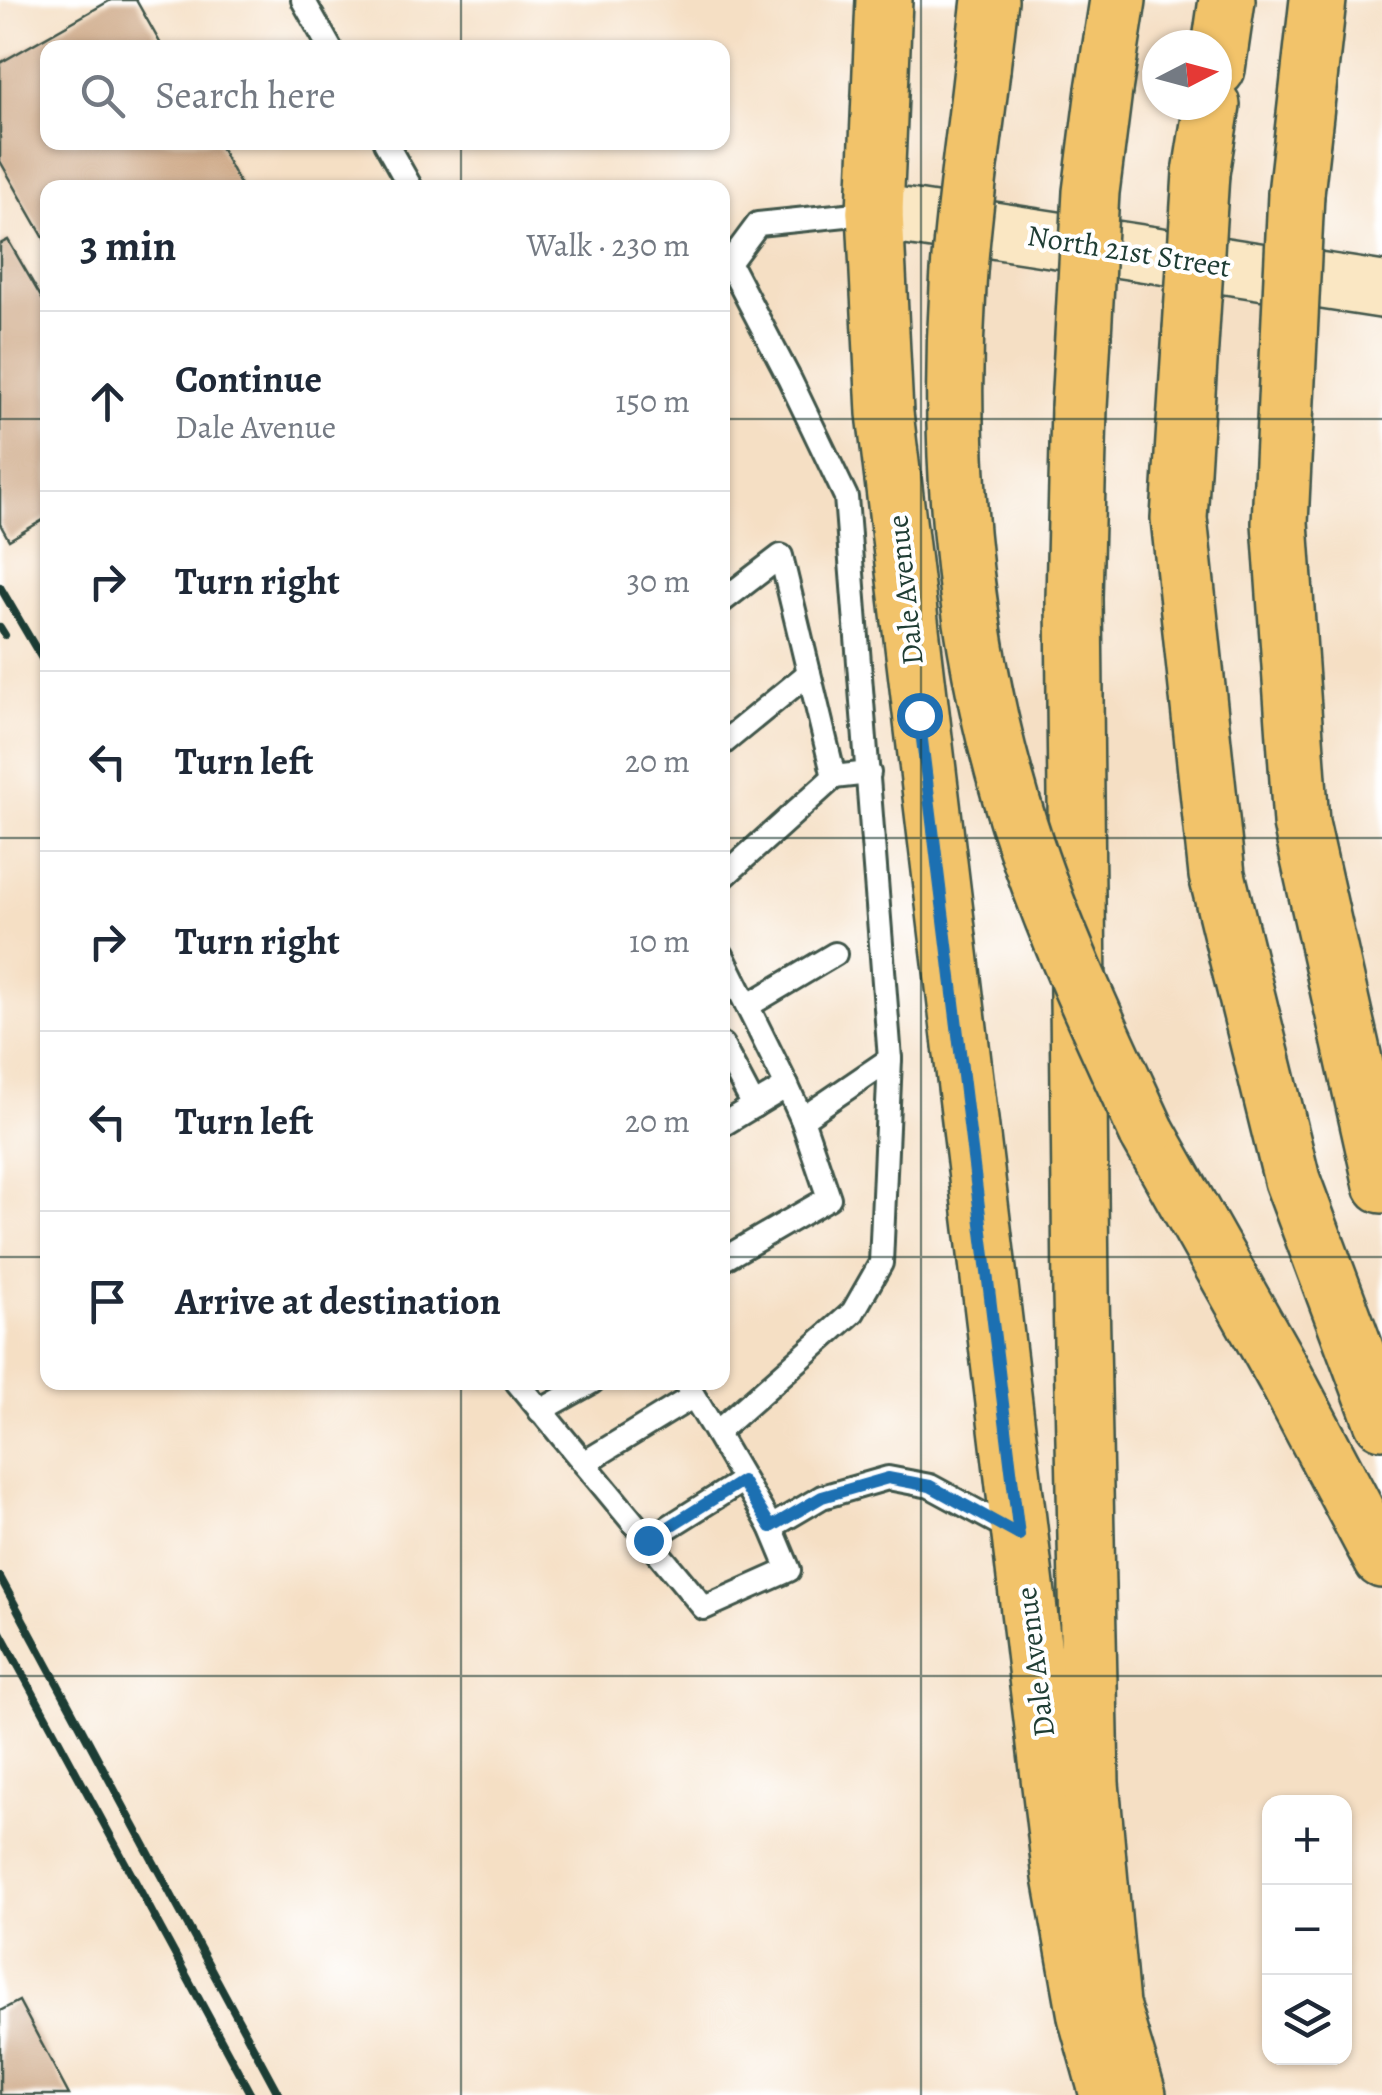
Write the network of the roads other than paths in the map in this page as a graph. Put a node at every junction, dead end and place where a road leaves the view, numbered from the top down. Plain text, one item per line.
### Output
1 (303, 0) edge
2 (884, 0) edge
3 (990, 0) edge
4 (1118, 0) edge
5 (1227, 0) edge
6 (1318, 0) edge
7 (1223, 30) edge
8 (326, 40) edge
9 (1210, 120) edge
10 (390, 150) edge
11 (406, 180) edge
12 (876, 212) junction
13 (730, 261) edge
14 (730, 268) edge
15 (1382, 290) edge
16 (730, 596) edge
17 (809, 673) junction
18 (730, 737) edge
19 (868, 773) junction
20 (834, 777) junction
21 (730, 871) edge
22 (834, 954) dead end
23 (730, 970) edge
24 (749, 1005) junction
25 (890, 1059) junction
26 (730, 1060) edge
27 (787, 1086) junction
28 (754, 1106) junction
29 (730, 1120) edge
30 (802, 1120) junction
31 (1382, 1185) edge
32 (730, 1255) edge
33 (523, 1390) edge
34 (578, 1390) edge
35 (688, 1390) edge
36 (540, 1411) junction
37 (1382, 1421) edge
38 (716, 1432) junction
39 (584, 1463) junction
40 (742, 1481) junction
41 (771, 1527) junction
42 (1019, 1535) junction
43 (648, 1540) junction
44 (1382, 1560) edge
45 (1108, 2095) edge
46 (1138, 2095) edge

1 - 8 lane
2 - 12 main road, Dale Avenue
3 - 44 main road, bridge
4 - 46 main road, bridge
5 - 7 main road
6 - 31 main road, bridge
9 - 37 main road, bridge
10 - 11 lane
12 - 13 lane
12 - 15 main road, North 21st Street
12 - 42 main road, Dale Avenue
14 - 19 lane
16 - 17 lane
17 - 18 lane
17 - 20 lane
19 - 20 lane
19 - 25 lane
20 - 21 lane
22 - 24 lane
23 - 24 lane
24 - 27 lane
25 - 30 lane
25 - 38 lane
26 - 28 lane
27 - 28 lane
27 - 30 lane
28 - 29 lane
30 - 32 lane
33 - 36 lane
34 - 36 lane
35 - 38 lane
35 - 39 lane
36 - 39 lane
38 - 40 lane
39 - 43 lane
40 - 41 lane
40 - 43 lane
41 - 42 lane
41 - 43 lane
42 - 45 main road, Dale Avenue

